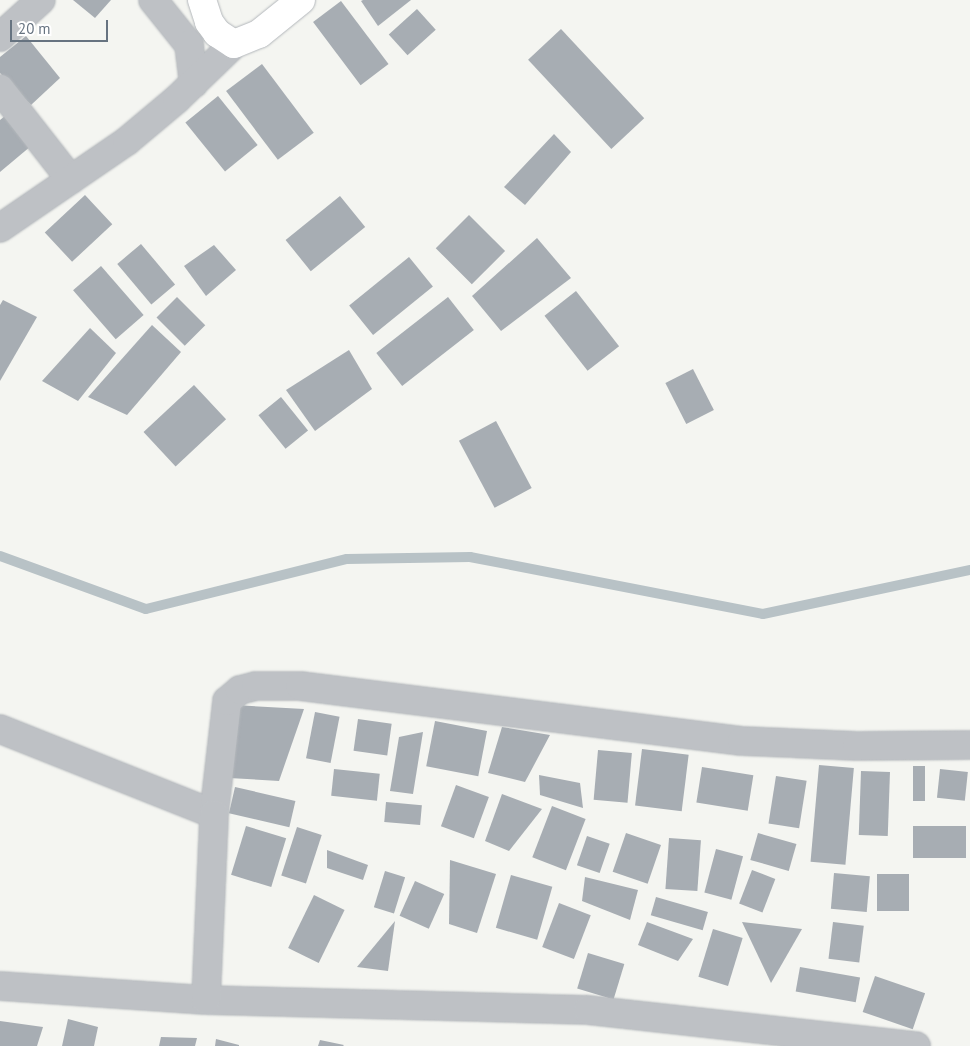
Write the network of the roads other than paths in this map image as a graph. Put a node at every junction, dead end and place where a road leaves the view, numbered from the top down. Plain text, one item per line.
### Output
1 (41, 0) edge
2 (153, 0) edge
3 (202, 0) edge
4 (301, 0) edge
5 (0, 37) edge
6 (234, 44) junction
7 (194, 84) junction
8 (0, 89) edge
9 (71, 180) junction
10 (0, 228) edge
11 (0, 729) edge
12 (970, 744) edge
13 (214, 814) junction
14 (0, 986) edge
15 (206, 1000) junction
16 (916, 1046) edge

1 - 5 street
2 - 7 street
3 - 6 street
4 - 6 street
6 - 7 street
7 - 9 street
8 - 9 street
9 - 10 street
11 - 13 street
12 - 13 street
13 - 15 street
14 - 15 street
15 - 16 street

